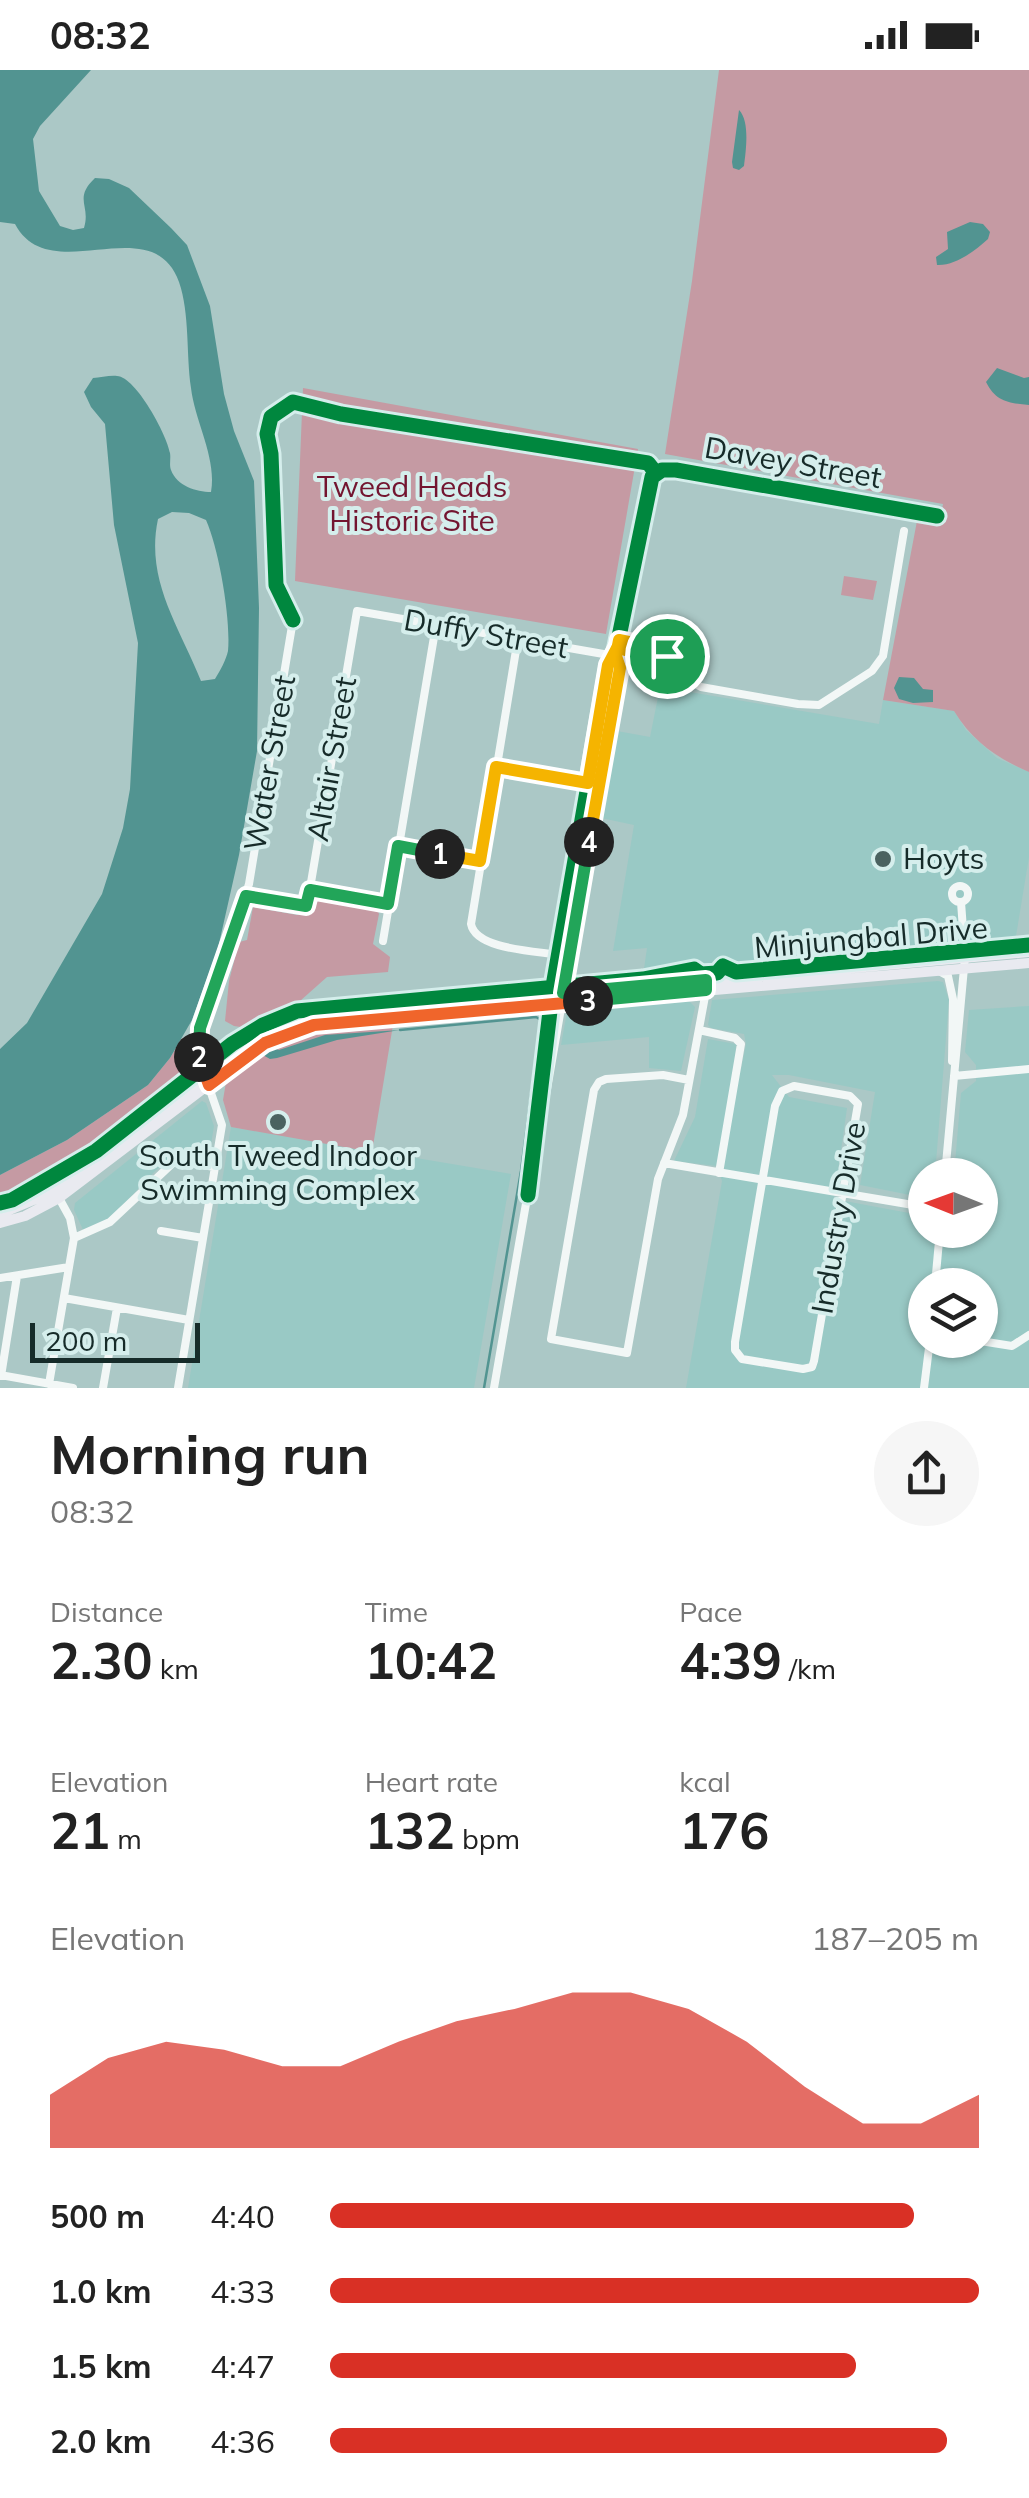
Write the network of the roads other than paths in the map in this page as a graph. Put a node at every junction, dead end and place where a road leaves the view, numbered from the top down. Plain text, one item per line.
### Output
1 (937, 516) dead end
2 (904, 530) dead end
3 (357, 612) joint
4 (294, 620) dead end
5 (436, 624) junction
6 (518, 638) junction
7 (617, 648) junction
8 (496, 767) junction
9 (588, 783) junction
10 (599, 785) junction
11 (398, 846) junction
12 (480, 861) junction
13 (310, 890) junction
14 (246, 896) junction
15 (961, 902) dead end
16 (388, 904) junction
17 (382, 941) dead end
18 (1029, 952) edge
19 (558, 955) junction
20 (569, 957) junction
21 (964, 962) junction
22 (1029, 962) edge
23 (937, 971) junction
24 (708, 983) junction
25 (557, 998) junction
26 (699, 1030) junction
27 (1029, 1069) edge
28 (954, 1073) junction
29 (689, 1080) junction
30 (208, 1081) junction
31 (946, 1158) edge
32 (664, 1164) junction
33 (214, 1167) junction
34 (719, 1172) junction
35 (763, 1179) junction
36 (844, 1193) junction
37 (59, 1198) junction
38 (908, 1204) edge
39 (0, 1214) edge
40 (0, 1224) edge
41 (160, 1231) dead end
42 (74, 1238) junction
43 (203, 1238) junction
44 (69, 1267) junction
45 (17, 1276) junction
46 (0, 1278) edge
47 (64, 1298) junction
48 (117, 1308) junction
49 (189, 1320) junction
50 (1029, 1335) edge
51 (998, 1344) edge
52 (928, 1358) edge
53 (0, 1376) edge
54 (49, 1384) junction
55 (73, 1388) edge
56 (103, 1388) edge
57 (178, 1388) edge
58 (494, 1388) edge
59 (924, 1388) edge

1 - 7 street, Davey Street
2 - 7 street, Duffy Street
3 - 5 street, Duffy Street
3 - 13 street, Altair Street
4 - 14 street, Water Street
5 - 6 street, Duffy Street
5 - 11 street
6 - 7 street, Duffy Street
6 - 8 street
7 - 9 street
7 - 10 street
8 - 9 street
8 - 12 street
9 - 10 street
9 - 19 street
10 - 20 street
11 - 12 street
11 - 16 street
12 - 19 street
13 - 14 street
13 - 16 street
14 - 30 street, Water Street
15 - 21 street
16 - 17 street
18 - 21 main road, Minjungbal Drive
19 - 20 street
19 - 25 street
20 - 25 street
21 - 22 main road, Minjungbal Drive
21 - 23 main road, Minjungbal Drive
21 - 24 main road, Minjungbal Drive
21 - 28 street
23 - 24 main road, Minjungbal Drive
23 - 28 street
24 - 25 main road, Minjungbal Drive
24 - 26 street
25 - 30 main road, Minjungbal Drive
25 - 58 street
26 - 29 street
26 - 34 street
27 - 28 street
28 - 31 street
29 - 32 street
29 - 32 street
30 - 33 street, Water Street
30 - 37 main road, Minjungbal Drive
30 - 39 main road, Minjungbal Drive
32 - 34 street
33 - 42 street
33 - 43 street, Water Street
34 - 35 street
35 - 36 street
35 - 36 street, Industry Drive
35 - 36 street, Industry Drive
36 - 38 street
37 - 40 main road, Minjungbal Drive
37 - 42 street
41 - 43 street
42 - 44 street
43 - 49 street, Water Street
44 - 45 street
44 - 47 street
45 - 46 street
45 - 53 street
47 - 48 street
47 - 54 street
48 - 49 street
48 - 56 street
49 - 57 street, Water Street
50 - 51 street
52 - 59 street
53 - 54 street
54 - 55 street

